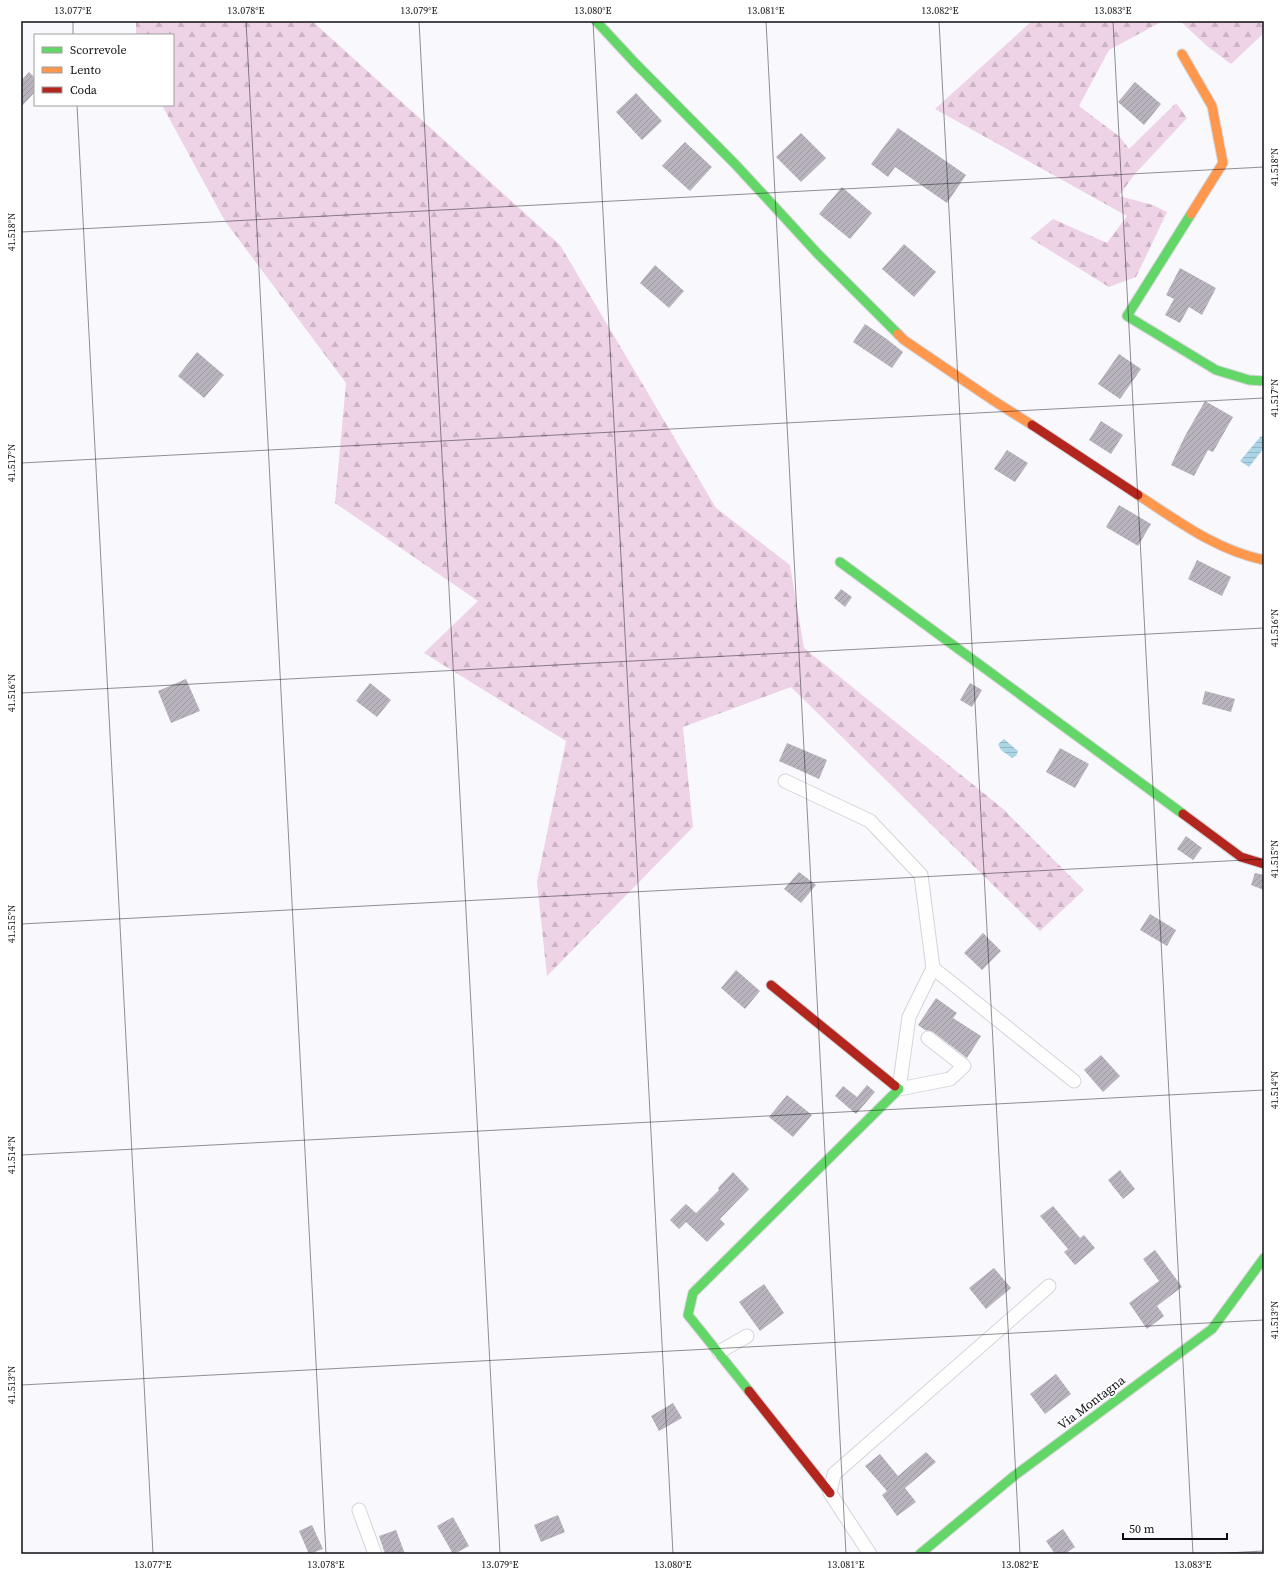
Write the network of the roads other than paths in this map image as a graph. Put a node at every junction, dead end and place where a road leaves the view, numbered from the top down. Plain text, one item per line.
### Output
1 (596, 21) edge
2 (1182, 54) dead end
3 (1264, 381) edge
4 (1264, 560) edge
5 (840, 562) dead end
6 (785, 781) dead end
7 (1264, 864) edge
8 (933, 968) junction
9 (771, 985) dead end
10 (928, 1038) dead end
11 (1074, 1081) dead end
12 (899, 1089) junction
13 (1264, 1258) edge
14 (1049, 1286) dead end
15 (747, 1336) dead end
16 (719, 1352) junction
17 (830, 1493) junction
18 (359, 1510) dead end
19 (375, 1554) edge
20 (870, 1554) edge
21 (920, 1554) edge

1 - 4 street
2 - 3 street
5 - 7 street
6 - 8 street
8 - 11 street
8 - 12 street
9 - 12 street
10 - 12 street
12 - 16 street
13 - 21 street, Via Montagna
14 - 17 street
15 - 16 street
16 - 17 street
17 - 20 street
18 - 19 street

